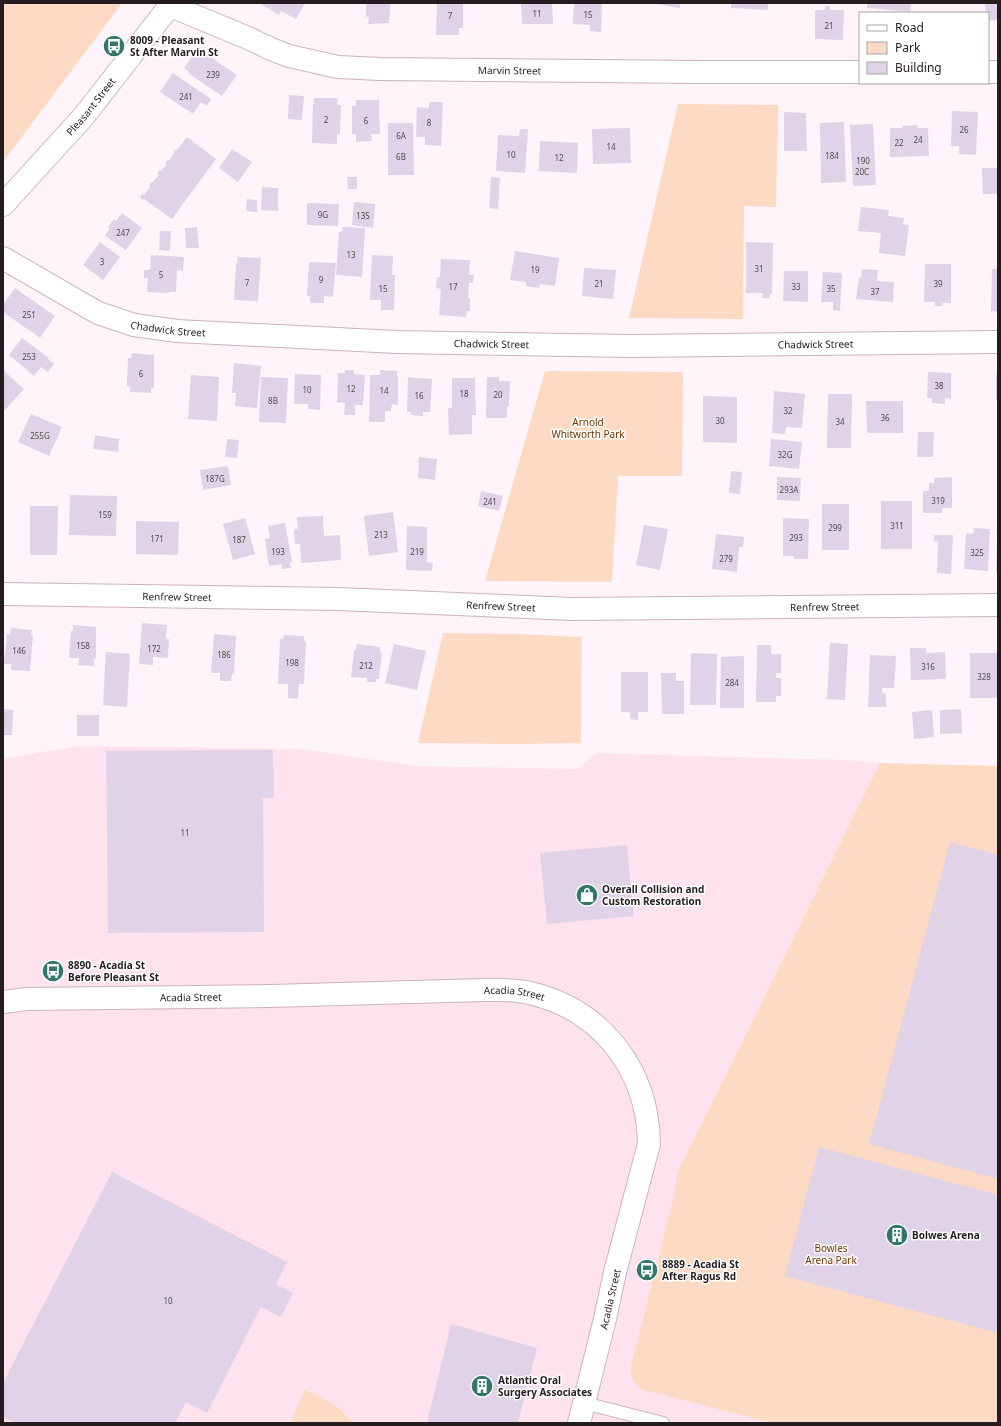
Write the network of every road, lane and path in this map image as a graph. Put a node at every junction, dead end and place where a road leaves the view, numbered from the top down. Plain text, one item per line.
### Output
1 (172, 4) edge
2 (859, 72) edge
3 (3, 205) edge
4 (3, 258) edge
5 (998, 342) edge
6 (3, 594) edge
7 (998, 605) edge
8 (3, 1002) edge
9 (582, 1413) edge
10 (663, 1423) edge

1 - 2 street, Marvin Street
1 - 3 street, Pleasant Street
4 - 5 street, Chadwick Street
6 - 7 street, Renfrew Street
8 - 9 street, Acadia Street
9 - 10 lane

